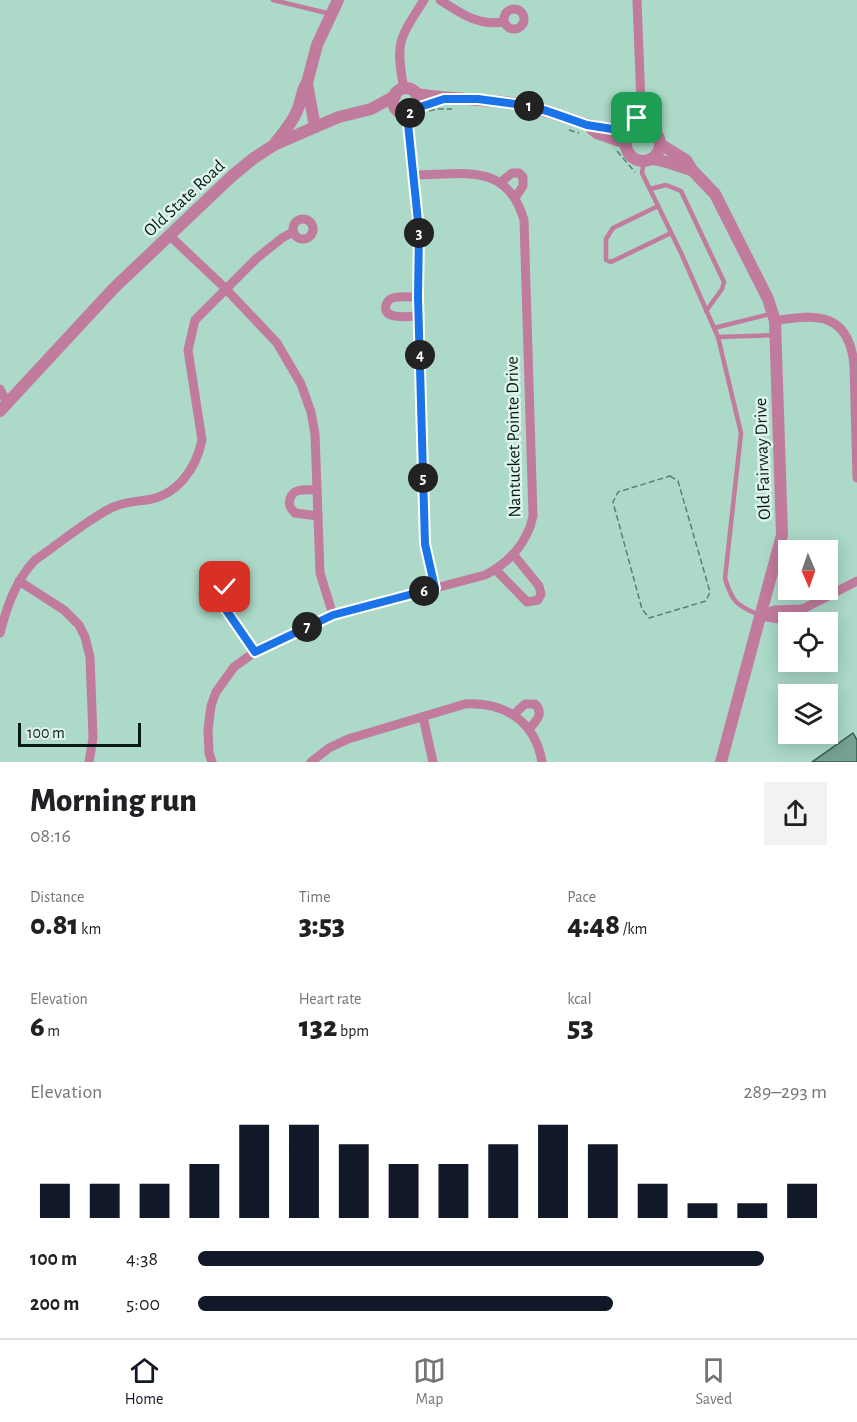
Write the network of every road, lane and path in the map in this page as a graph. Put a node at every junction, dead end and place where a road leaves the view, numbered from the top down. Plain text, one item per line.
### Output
1 (273, 0) edge
2 (338, 0) edge
3 (424, 0) edge
4 (440, 0) edge
5 (637, 0) edge
6 (331, 14) junction
7 (503, 22) dead end
8 (307, 83) junction
9 (399, 92) junction
10 (416, 94) junction
11 (444, 99) junction
12 (641, 103) junction
13 (371, 109) junction
14 (457, 109) dead end
15 (413, 111) junction
16 (315, 127) junction
17 (562, 127) dead end
18 (585, 129) junction
19 (653, 131) junction
20 (627, 138) junction
21 (660, 144) junction
22 (274, 145) junction
23 (646, 163) junction
24 (692, 170) junction
25 (414, 175) junction
26 (501, 182) junction
27 (650, 189) junction
28 (516, 198) junction
29 (658, 206) junction
30 (293, 232) dead end
31 (671, 233) junction
32 (170, 236) junction
33 (225, 288) junction
34 (418, 297) junction
35 (706, 311) junction
36 (418, 316) junction
37 (774, 317) junction
38 (714, 328) junction
39 (776, 335) junction
40 (718, 337) junction
41 (0, 389) edge
42 (3, 407) edge
43 (857, 478) edge
44 (317, 490) junction
45 (318, 516) junction
46 (696, 538) joint
47 (513, 554) junction
48 (496, 570) junction
49 (19, 581) junction
50 (857, 581) edge
51 (435, 588) junction
52 (222, 604) dead end
53 (333, 615) junction
54 (760, 616) junction
55 (0, 633) edge
56 (255, 652) junction
57 (513, 715) junction
58 (423, 717) junction
59 (530, 728) junction
60 (89, 762) edge
61 (212, 762) edge
62 (311, 762) edge
63 (434, 762) edge
64 (542, 762) edge
65 (721, 762) edge

1 - 6 lane
2 - 6 street
3 - 9 street
4 - 7 street
5 - 12 street
6 - 8 street
8 - 16 street
8 - 22 street
9 - 10 street
9 - 13 street
9 - 15 street
10 - 11 street
10 - 15 street
11 - 15 street
11 - 18 street
12 - 19 street
12 - 20 street
13 - 15 street
13 - 16 street
14 - 15 path
15 - 25 street
16 - 22 street, Old State Road
17 - 18 path
18 - 20 street
19 - 20 street
19 - 21 street
20 - 23 street
20 - 23 path
21 - 23 street
21 - 24 street, Old Fairway Drive
22 - 32 street, Old State Road
23 - 24 street, Old Fairway Drive
23 - 27 lane
24 - 37 street, Old Fairway Drive
25 - 26 street
25 - 34 street
26 - 28 street, Nantucket Pointe Drive
26 - 28 street
27 - 29 lane
27 - 35 lane
28 - 47 street, Nantucket Pointe Drive
29 - 31 lane
29 - 31 lane
30 - 33 street
31 - 35 lane
32 - 33 street
32 - 42 street, Old State Road
33 - 44 street
33 - 49 street
34 - 36 street
34 - 36 street
35 - 38 lane
36 - 51 street
37 - 38 lane
37 - 39 street, Old Fairway Drive
37 - 43 street
38 - 40 lane
39 - 40 lane
39 - 54 street, Old Fairway Drive
40 - 54 lane
41 - 42 street
44 - 45 street
44 - 45 street
45 - 53 street
46 - 46 path
47 - 48 street, Nantucket Pointe Drive
47 - 48 street
48 - 51 street, Nantucket Pointe Drive
49 - 55 street
49 - 60 street
50 - 54 street
51 - 53 street, Nantucket Pointe Drive
52 - 56 street
53 - 56 street, Nantucket Pointe Drive
54 - 65 street, Old Fairway Drive
56 - 61 street, Nantucket Pointe Drive
57 - 58 street
57 - 59 street
57 - 59 street
58 - 62 street
58 - 63 street
59 - 64 street

